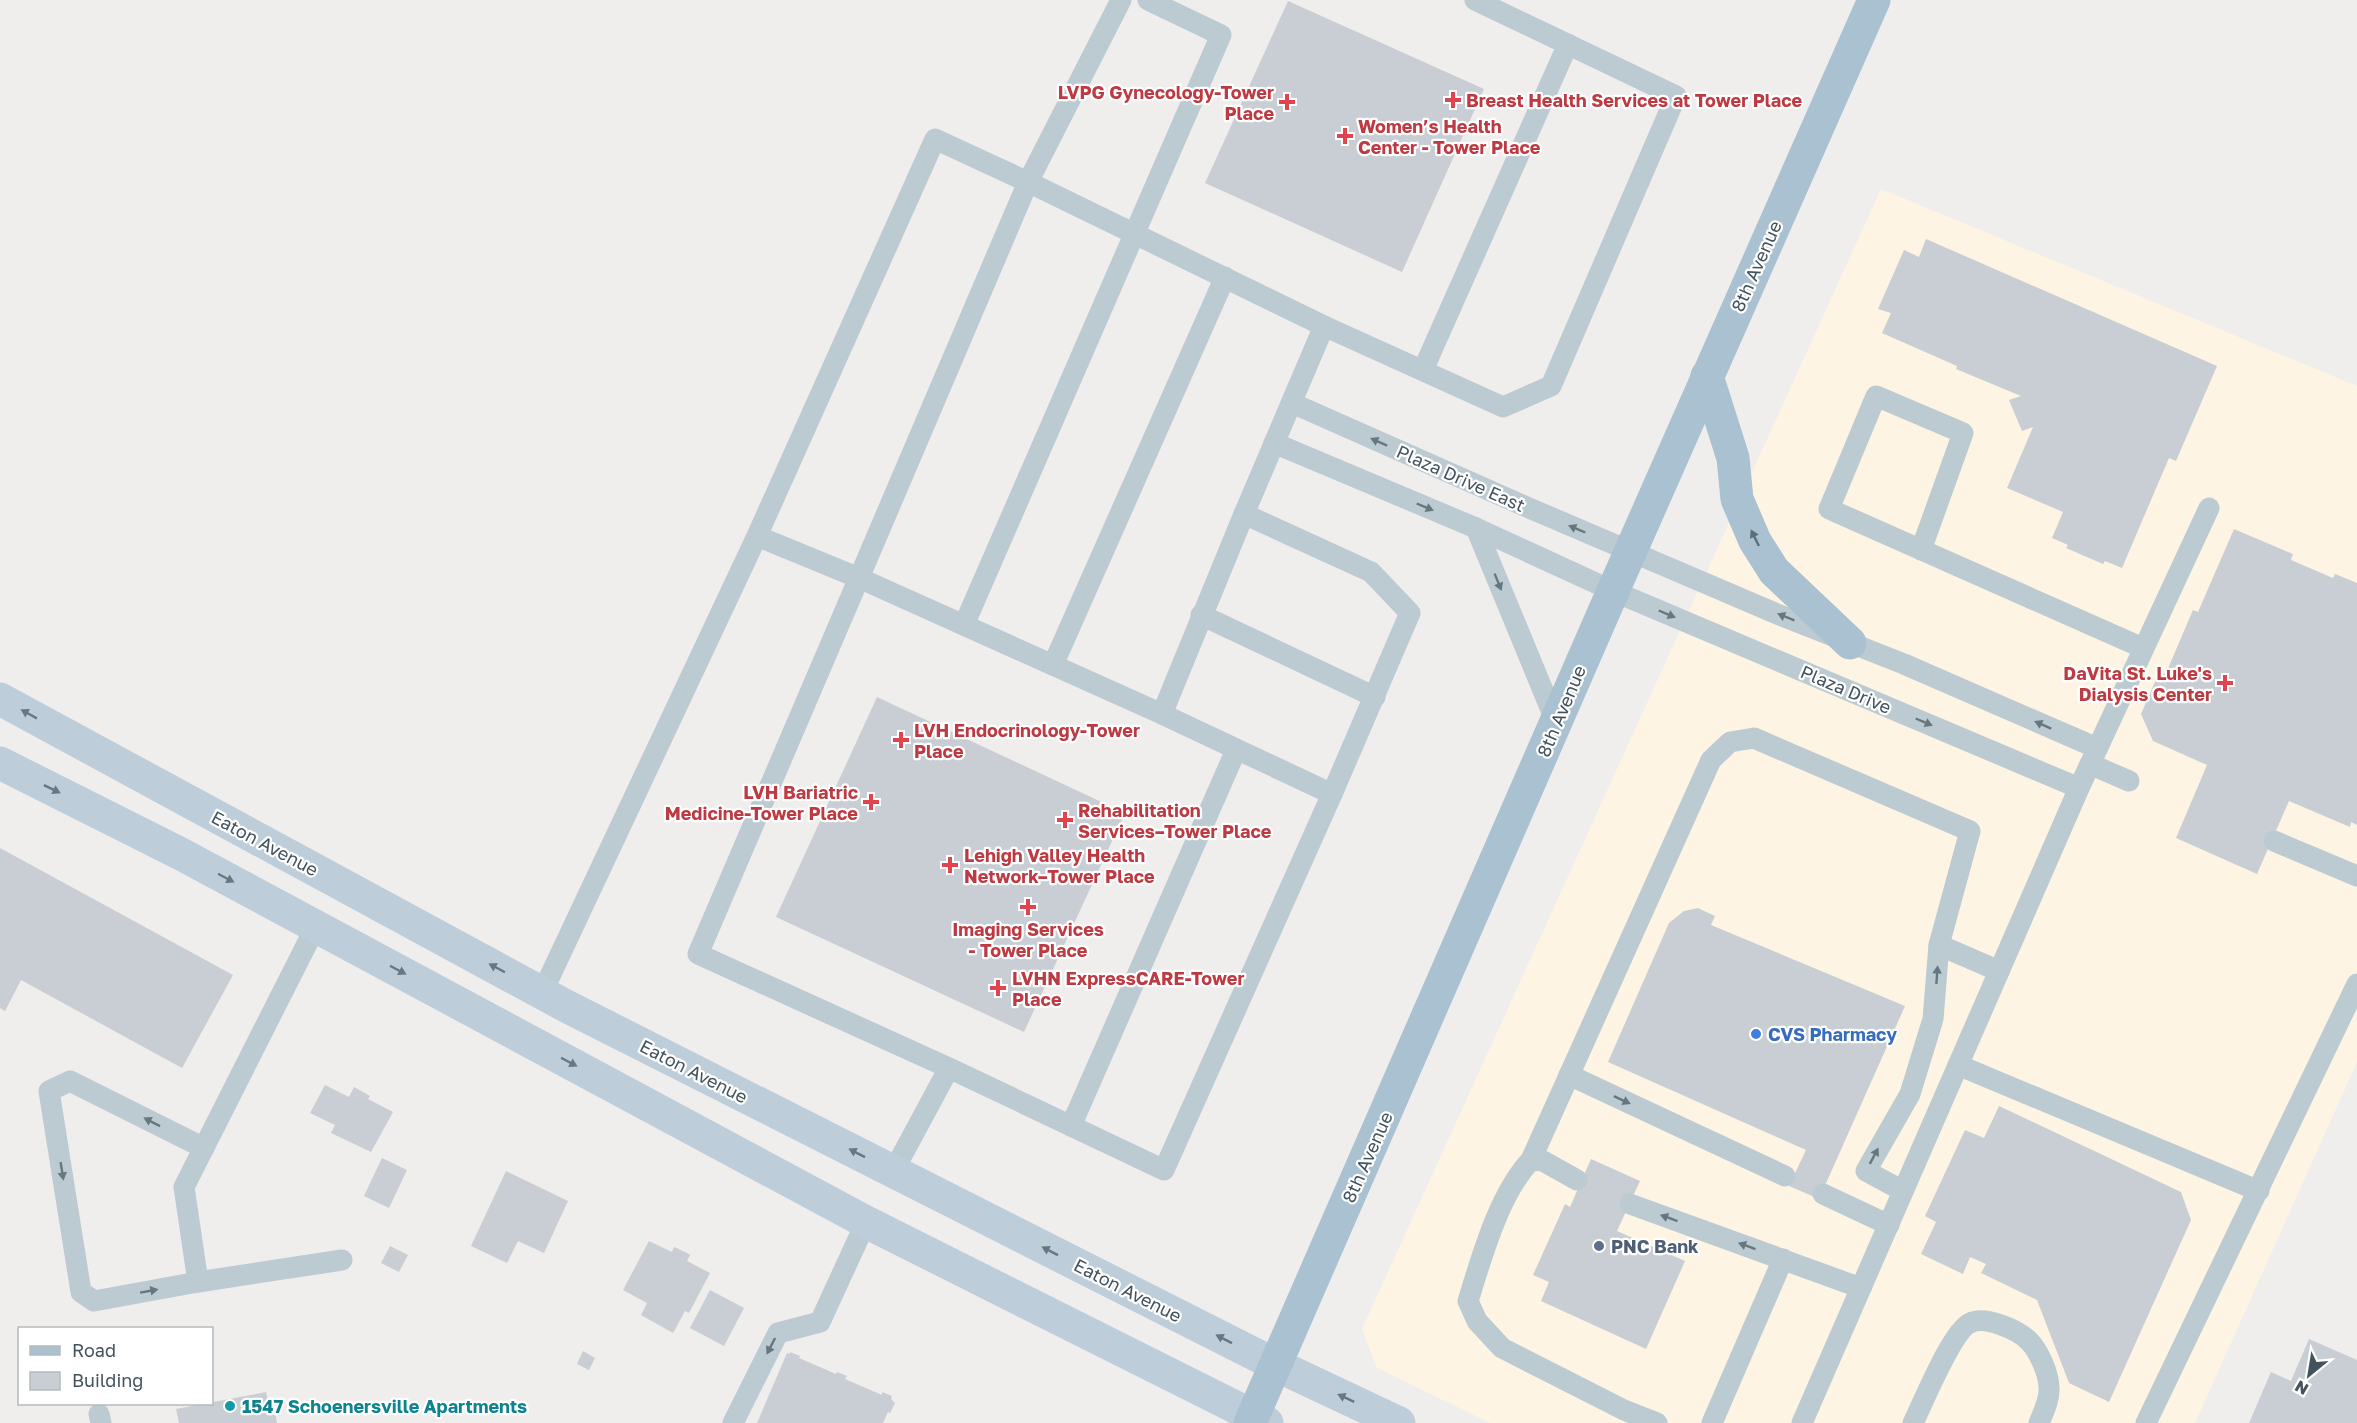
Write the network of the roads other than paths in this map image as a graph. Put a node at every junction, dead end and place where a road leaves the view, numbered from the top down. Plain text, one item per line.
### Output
1 (1121, 0) edge
2 (1148, 0) edge
3 (1475, 0) edge
4 (1874, 0) edge
5 (1568, 44) junction
6 (1028, 183) junction
7 (1134, 234) junction
8 (1225, 278) junction
9 (1324, 326) junction
10 (1423, 370) junction
11 (1707, 376) junction
12 (1292, 403) junction
13 (1274, 443) junction
14 (2209, 508) dead end
15 (1244, 514) junction
16 (1476, 528) junction
17 (757, 536) junction
18 (1921, 550) junction
19 (1631, 552) junction
20 (860, 578) junction
21 (1613, 591) junction
22 (1201, 615) junction
23 (964, 625) junction
24 (1850, 643) junction
25 (2143, 648) junction
26 (1053, 665) junction
27 (1375, 697) junction
28 (0, 699) edge
29 (1162, 714) junction
30 (1556, 722) junction
31 (1236, 750) junction
32 (2093, 756) junction
33 (0, 763) edge
34 (2129, 781) dead end
35 (2079, 788) junction
36 (1332, 794) junction
37 (2274, 841) dead end
38 (2357, 876) edge
39 (316, 926) junction
40 (1939, 945) junction
41 (1999, 972) junction
42 (2357, 984) edge
43 (542, 993) junction
44 (1958, 1065) junction
45 (949, 1068) junction
46 (1569, 1075) junction
47 (1071, 1126) junction
48 (204, 1148) junction
49 (1537, 1160) junction
50 (893, 1172) junction
51 (1785, 1176) dead end
52 (1577, 1180) dead end
53 (1903, 1191) junction
54 (2259, 1191) junction
55 (1823, 1194) dead end
56 (1630, 1204) dead end
57 (866, 1222) junction
58 (1889, 1225) junction
59 (1782, 1259) junction
60 (342, 1260) dead end
61 (198, 1282) junction
62 (1861, 1288) junction
63 (1276, 1365) junction
64 (1257, 1421) edge
65 (733, 1423) edge
66 (1399, 1423) edge
67 (1657, 1423) edge
68 (1712, 1423) edge
69 (1802, 1423) edge
70 (1913, 1423) edge
71 (2038, 1423) edge
72 (2146, 1423) edge

1 - 6 lane
2 - 7 lane
3 - 5 lane
4 - 11 main road, 8th Avenue
5 - 10 lane
5 - 10 lane
6 - 7 lane
6 - 17 lane
6 - 20 lane
7 - 8 lane
7 - 23 lane
8 - 9 lane
8 - 26 lane
9 - 10 lane
9 - 12 lane
11 - 19 main road, 8th Avenue
24 -> 11 main road
12 - 13 lane
19 -> 12 lane, Plaza Drive East
13 - 15 lane
13 -> 16 lane
14 - 25 lane
15 - 22 lane
15 - 27 lane
16 - 21 lane
16 -> 30 lane
17 - 20 lane
17 - 43 lane
18 - 18 lane
18 - 25 lane
19 - 21 main road, 8th Avenue
24 -> 19 lane
20 - 23 lane
20 - 45 lane
21 - 30 main road, 8th Avenue
21 -> 35 lane, Plaza Drive
22 - 27 lane
22 - 29 lane
23 - 26 lane
32 -> 24 lane
25 - 32 lane
26 - 29 lane
27 - 36 lane
43 -> 28 street, Eaton Avenue
29 - 31 lane
30 - 63 main road, 8th Avenue
31 - 36 lane
31 - 47 lane
32 - 34 lane
32 - 35 lane
33 -> 39 street
35 - 41 lane
36 - 47 lane
37 - 38 lane
39 - 48 lane
39 -> 57 street
40 - 41 lane
40 - 46 lane
53 -> 40 lane
41 - 44 lane
42 - 54 lane
50 -> 43 street, Eaton Avenue
44 - 53 lane
44 - 54 lane
45 - 47 lane
45 - 50 lane
46 - 49 lane
46 -> 51 lane
48 - 61 lane
48 -> 61 lane
49 - 52 lane
49 - 67 lane
63 -> 50 street, Eaton Avenue
53 - 58 lane
54 - 72 lane
55 - 58 lane
59 -> 56 lane
57 - 64 street
57 -> 65 lane
58 - 62 lane
59 - 62 lane
59 - 68 lane
60 - 61 lane
62 - 69 lane
63 - 64 main road, 8th Avenue
66 -> 63 street, Eaton Avenue
70 - 71 lane

